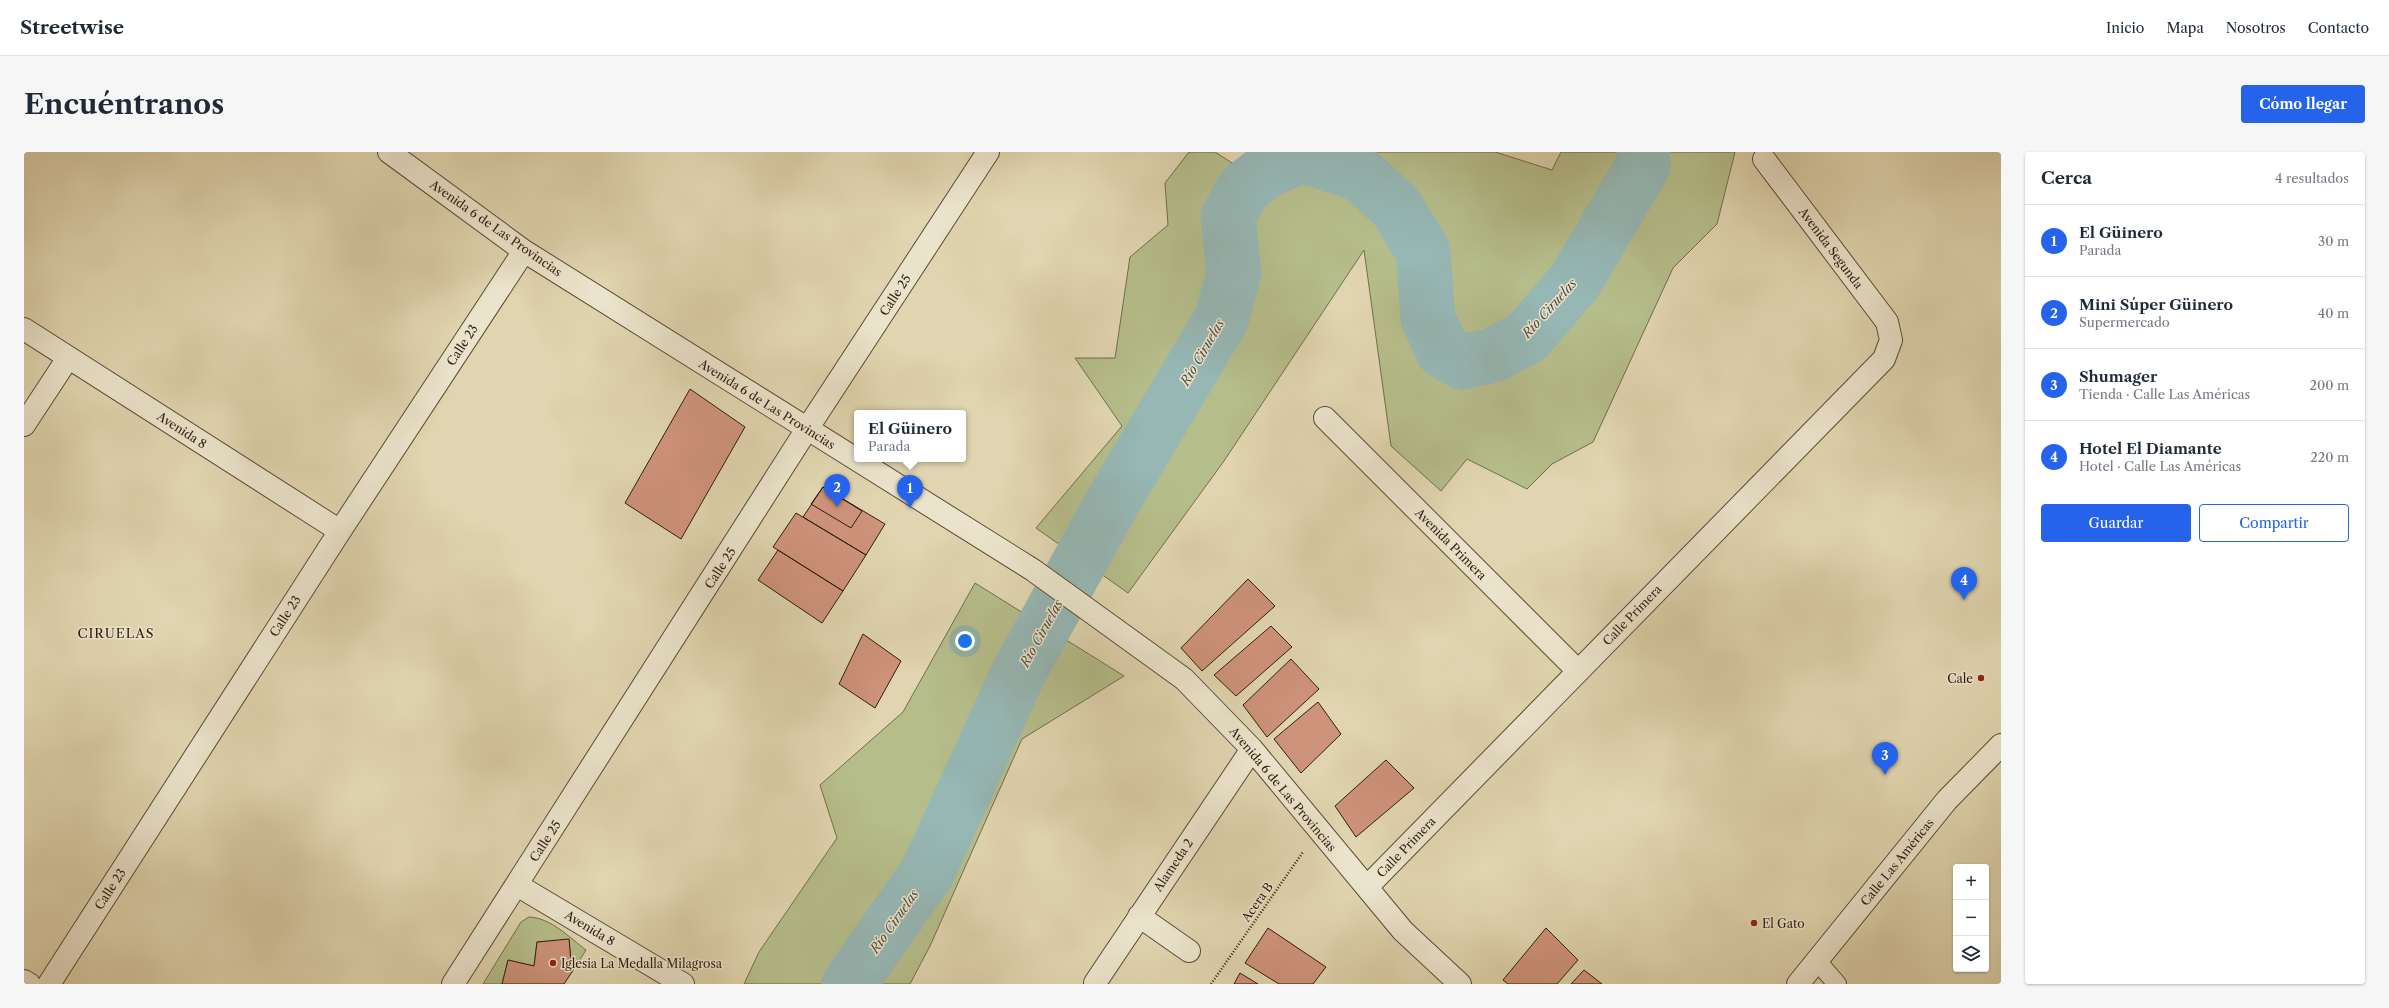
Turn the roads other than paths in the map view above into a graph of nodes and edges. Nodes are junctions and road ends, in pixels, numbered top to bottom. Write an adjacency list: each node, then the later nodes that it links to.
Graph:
1 (389, 152): 4 (street, Avenida 6 de Las Provincias)
2 (988, 152): 10 (street, Calle 25)
3 (1764, 159): 6 (street, Avenida Segunda)
4 (524, 251): 10 (street, Avenida 6 de Las Provincias); 13 (street, Calle 23)
5 (24, 329): 7 (street, Avenida 8)
6 (1891, 340): 14 (street, Calle Primera)
7 (68, 358): 9 (street); 13 (street, Avenida 8)
8 (1325, 418): 14 (street, Avenida Primera)
9 (24, 425)
10 (807, 429): 11 (street, Avenida 6 de Las Provincias); 17 (street, Calle 25)
11 (854, 458)
12 (860, 462): 16 (street, Avenida 6 de Las Provincias)
13 (340, 531): 25 (street, Calle 23)
14 (1578, 671): 18 (street, Calle Primera)
15 (2001, 745): 21 (street, Calle Las Américas)
16 (1252, 749): 18 (street, Avenida 6 de Las Provincias); 19 (street, Alameda 2)
17 (517, 885): 26 (street, Calle 25); 27 (street, Avenida 8)
18 (1367, 887): 28 (street, Avenida 6 de Las Provincias)
19 (1139, 916): 20 (street); 23 (street, Alameda 2)
20 (1189, 951)
21 (1817, 961): 29 (street, Calle Las Américas); 30 (lane)
22 (24, 981): 24 (street)
23 (1095, 983)
24 (29, 984)
25 (49, 984)
26 (453, 984)
27 (683, 984)
28 (1460, 984)
29 (1798, 984)
30 (1837, 984)

